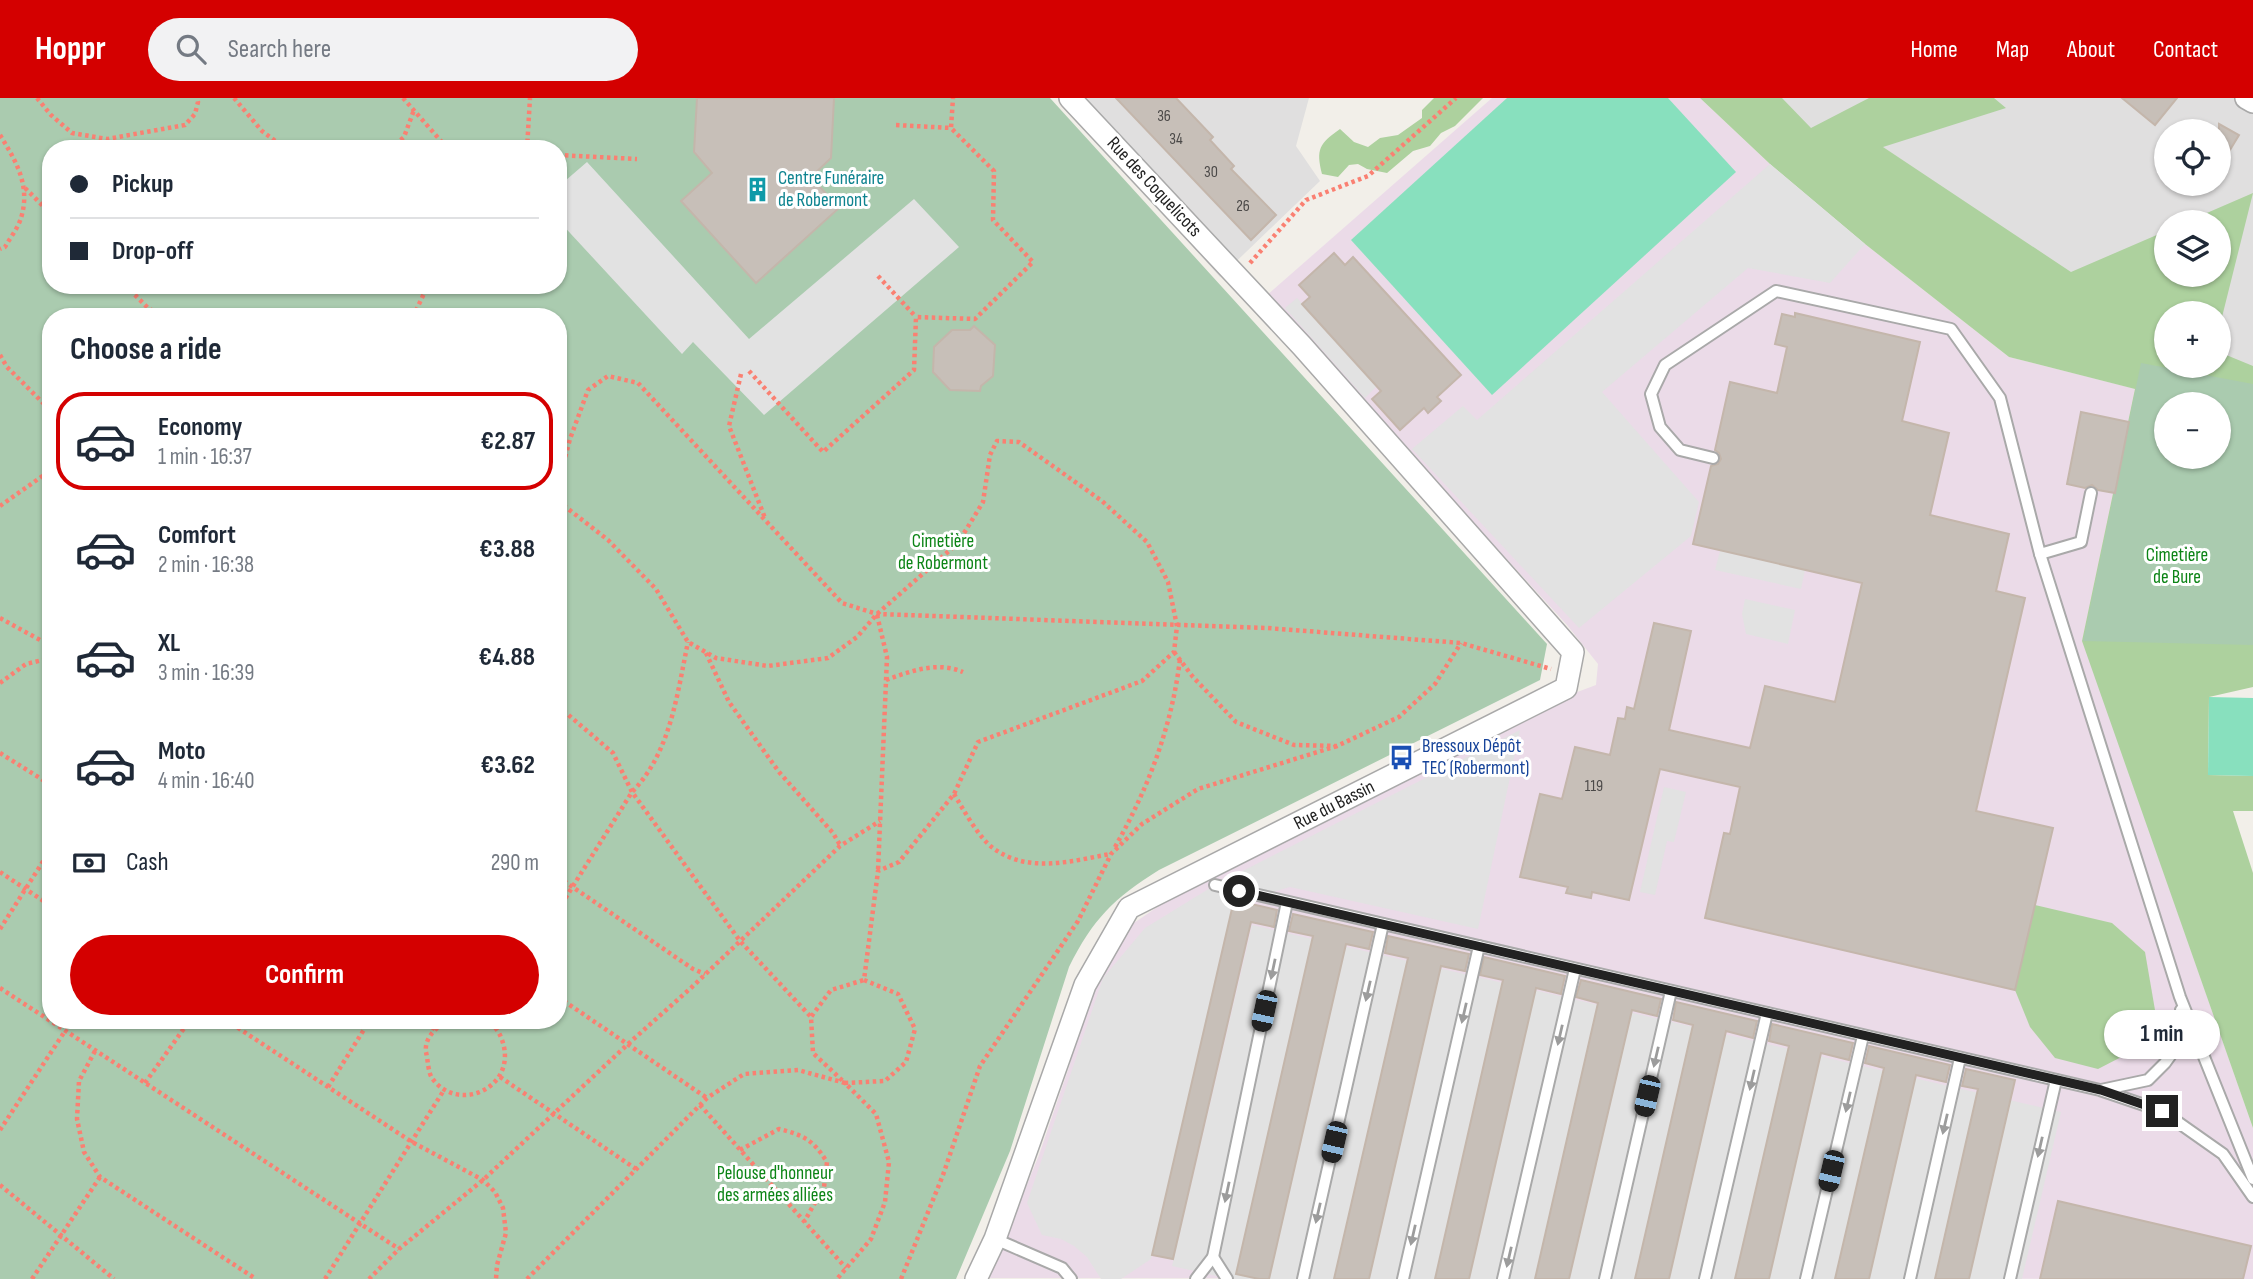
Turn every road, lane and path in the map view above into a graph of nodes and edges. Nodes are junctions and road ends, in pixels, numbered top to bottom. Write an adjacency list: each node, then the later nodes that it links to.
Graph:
1 (37, 98): 2 (path)
2 (197, 98)
3 (234, 98): 15 (path)
4 (403, 98): 11 (path)
5 (530, 98): 18 (path)
6 (953, 98): 13 (path)
7 (1070, 98): 25 (street, Rue des Coquelicots)
8 (1456, 98): 25 (path)
9 (2246, 98): 10 (street)
10 (2253, 102)
11 (414, 110): 16 (path); 17 (path)
12 (896, 125): 13 (path)
13 (951, 128): 28 (path)
14 (0, 135): 21 (path)
15 (274, 140)
16 (400, 140)
17 (440, 140)
18 (528, 140)
19 (567, 155): 20 (path)
20 (638, 159)
21 (25, 187): 22 (path); 23 (path)
22 (42, 205)
23 (0, 249)
24 (878, 276): 28 (path)
25 (1237, 276): 52 (street)
26 (134, 294): 27 (path)
27 (148, 308)
28 (916, 317): 30 (path)
29 (0, 355): 32 (path)
30 (750, 371)
31 (741, 374): 39 (path)
32 (42, 402)
33 (567, 450): 39 (path)
34 (1713, 458): 40 (lane)
35 (42, 476): 37 (path)
36 (2091, 493): 40 (lane)
37 (0, 506)
38 (567, 508): 45 (path)
39 (767, 522): 41 (path)
40 (2040, 554): 81 (lane)
41 (877, 614): 43 (path); 43 (path); 47 (path); 53 (path)
42 (0, 618): 44 (path)
43 (1177, 626): 46 (path); 48 (path)
44 (42, 641)
45 (688, 642): 47 (path); 58 (path)
46 (1461, 643): 49 (path); 52 (path)
47 (705, 652): 61 (path)
48 (1174, 652): 49 (path); 59 (path)
49 (1180, 659): 59 (path)
50 (42, 660): 54 (path)
51 (963, 672): 53 (path)
52 (1569, 674): 119 (street, Rue du Bassin)
53 (886, 680): 60 (path)
54 (0, 683)
55 (567, 714): 58 (path)
56 (0, 753): 57 (path)
57 (42, 779)
58 (632, 792): 67 (path); 74 (path)
59 (954, 794): 63 (path)
60 (880, 821): 61 (path); 63 (path)
61 (840, 846): 74 (path)
62 (42, 863): 68 (path)
63 (878, 871): 78 (path)
64 (0, 872): 68 (path)
65 (567, 883): 67 (path)
66 (1215, 885): 71 (lane)
67 (573, 887): 69 (path); 77 (path)
68 (25, 889): 70 (path); 73 (path)
69 (567, 896)
70 (42, 900)
71 (1287, 902): 72 (lane); 121 (lane, one-way to 121)
72 (1383, 924): 75 (lane); 135 (lane, one-way to 135)
73 (0, 929)
74 (740, 941): 77 (path); 85 (path)
75 (1479, 946): 76 (lane); 136 (lane, one-way to 136)
76 (1575, 969): 80 (lane); 137 (lane, one-way to 137)
77 (705, 974): 94 (path)
78 (864, 980): 85 (path); 100 (path)
79 (0, 988): 84 (path)
80 (1671, 991): 83 (lane); 138 (lane, one-way to 138)
81 (2179, 997): 103 (lane); 112 (lane)
82 (567, 1003): 94 (path)
83 (1767, 1013): 93 (lane); 139 (lane, one-way to 139)
84 (42, 1016)
85 (811, 1017): 100 (path)
86 (62, 1029): 92 (path)
87 (184, 1029): 99 (path)
88 (240, 1029): 101 (path)
89 (364, 1029): 101 (path)
90 (435, 1029): 102 (path)
91 (497, 1029): 97 (path)
92 (65, 1031): 95 (path); 107 (path)
93 (1863, 1036): 96 (lane); 140 (lane, one-way to 140)
94 (628, 1044): 104 (path); 106 (path)
95 (95, 1051): 99 (path); 111 (path)
96 (1960, 1058): 98 (lane); 141 (lane, one-way to 141)
97 (500, 1077): 102 (path); 106 (path)
98 (2056, 1080): 103 (lane); 142 (lane, one-way to 142)
99 (145, 1083): 117 (path)
100 (845, 1083): 104 (path); 122 (path)
101 (328, 1087): 108 (path)
102 (444, 1090): 108 (path)
103 (2101, 1090): 115 (lane)
104 (707, 1098): 105 (path)
105 (700, 1105): 109 (path); 110 (path)
106 (554, 1114): 110 (path); 113 (path)
107 (0, 1130)
108 (412, 1142): 113 (path); 117 (path)
109 (740, 1150): 116 (path); 116 (path)
110 (636, 1170): 129 (path)
111 (100, 1177): 118 (path); 125 (path)
112 (2253, 1179)
113 (483, 1180): 120 (path); 128 (path)
114 (0, 1185): 118 (path)
115 (2253, 1197)
116 (804, 1222): 122 (path)
117 (360, 1225): 120 (path); 126 (path)
118 (62, 1234): 123 (path); 124 (path)
119 (995, 1238): 131 (street, Rue du Bassin); 132 (lane)
120 (399, 1249): 127 (path)
121 (1213, 1256): 133 (lane); 134 (lane)
122 (847, 1269): 130 (path)
123 (32, 1279)
124 (114, 1279)
125 (256, 1279)
126 (325, 1279)
127 (369, 1279)
128 (496, 1279)
129 (527, 1279)
130 (837, 1279)
131 (976, 1279)
132 (1071, 1279)
133 (1196, 1279)
134 (1227, 1279)
135 (1303, 1279)
136 (1403, 1279)
137 (1503, 1279)
138 (1605, 1279)
139 (1704, 1279)
140 (1806, 1279)
141 (1910, 1279)
142 (2010, 1279)

